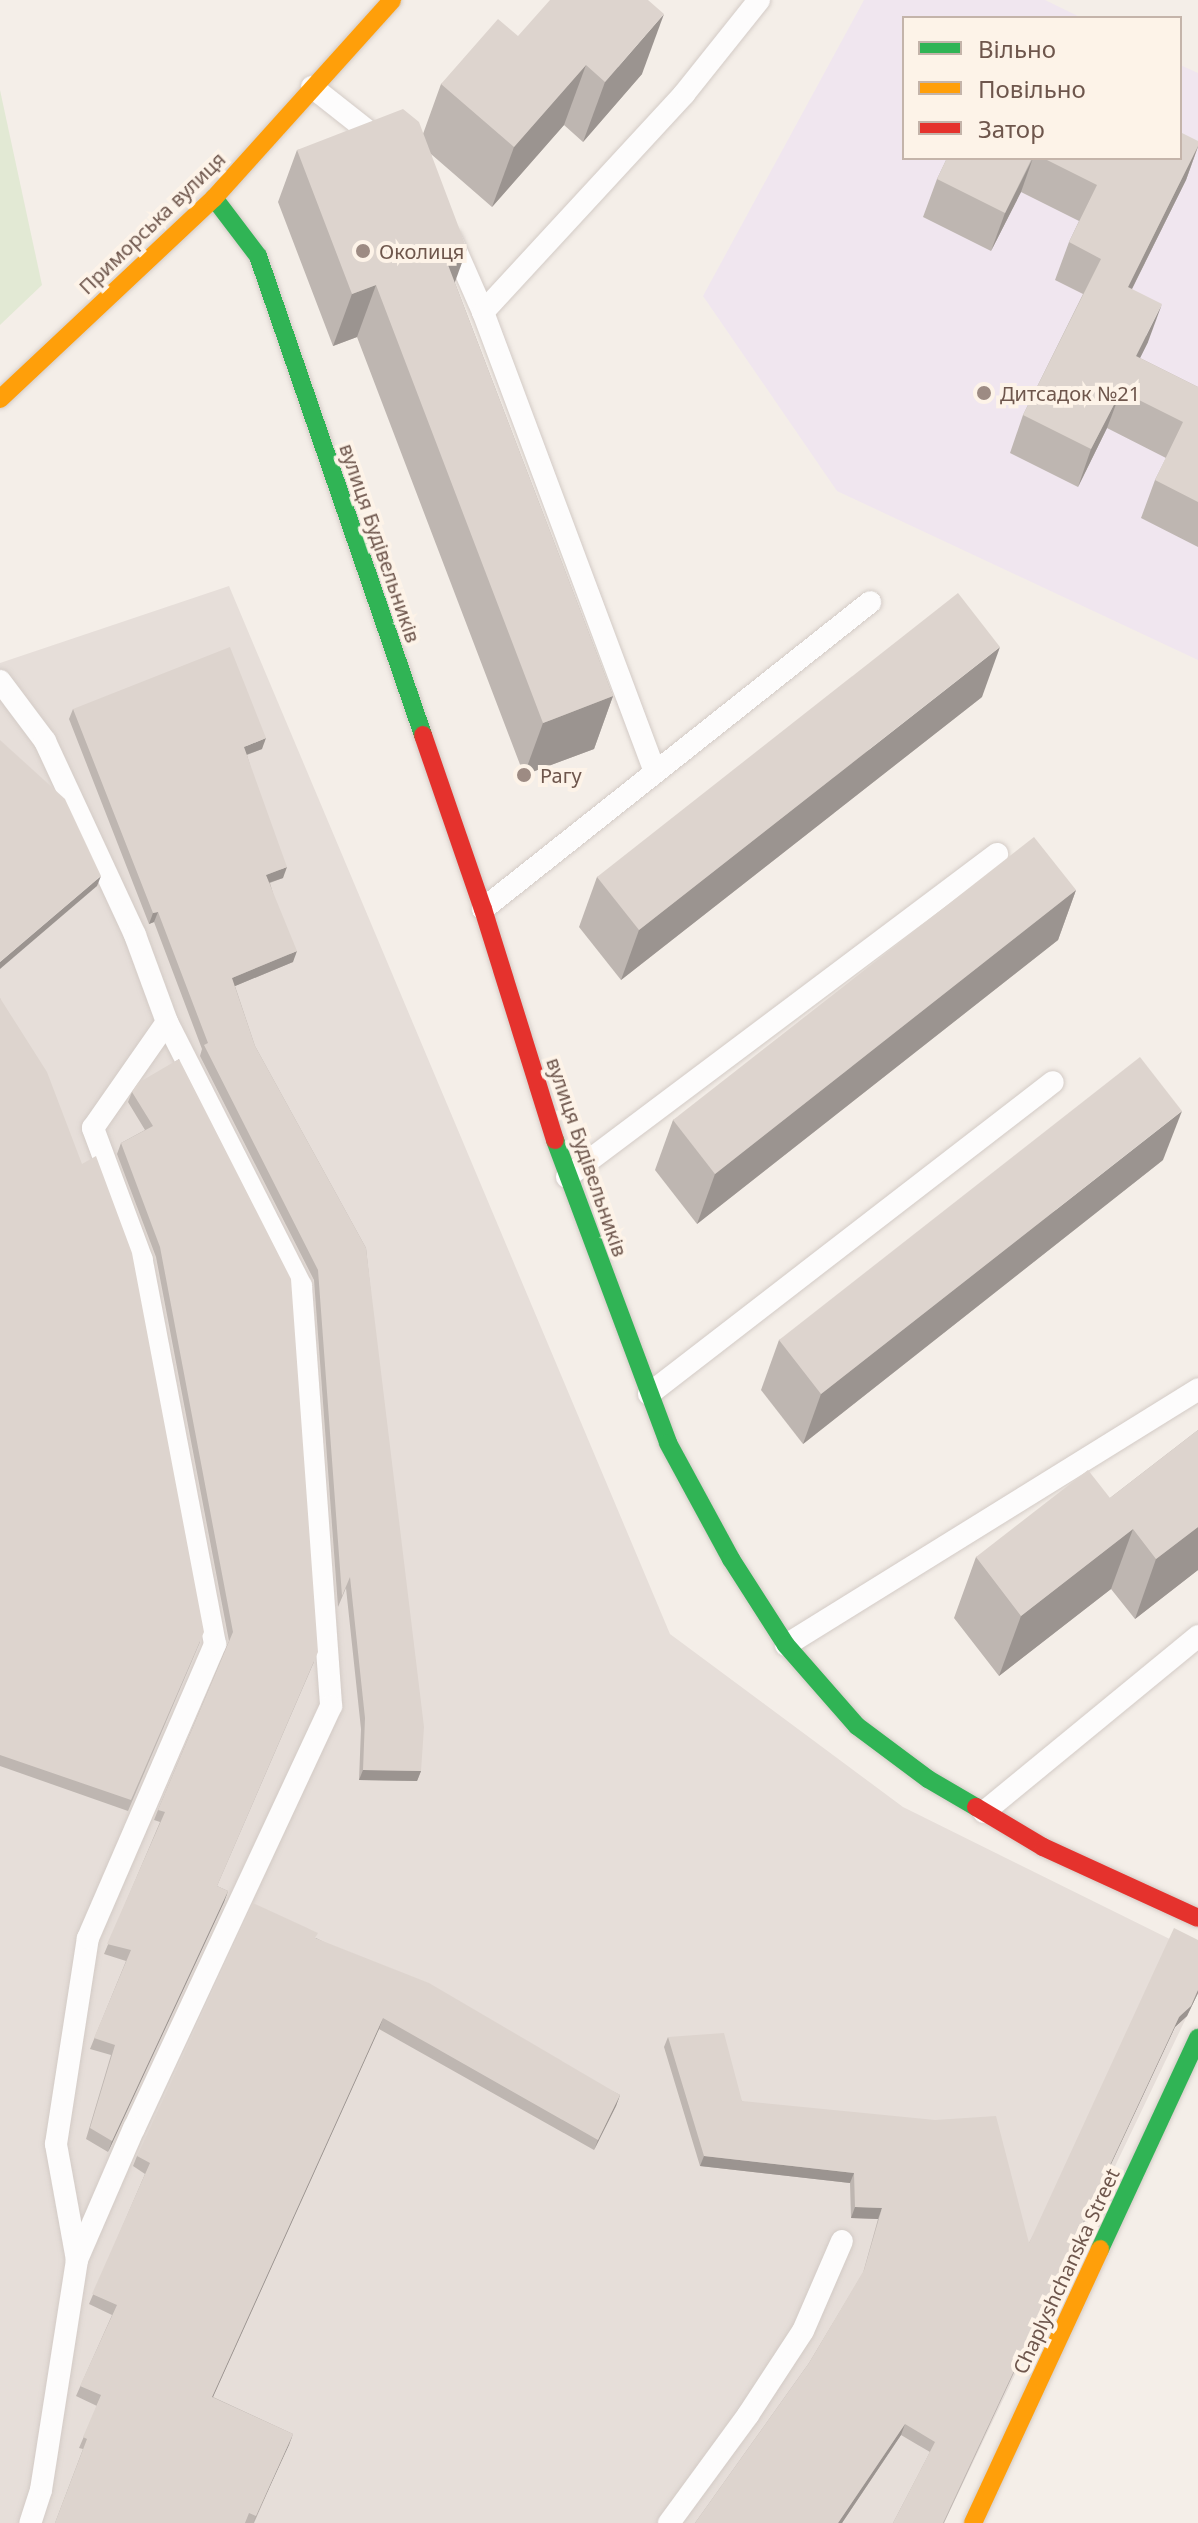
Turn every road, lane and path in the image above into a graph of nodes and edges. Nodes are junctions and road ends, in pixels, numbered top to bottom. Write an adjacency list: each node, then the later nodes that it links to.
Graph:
1 (392, 0): 3 (street, Приморська вулиця)
2 (759, 0): 7 (lane)
3 (312, 87): 4 (lane); 5 (street, Приморська вулиця)
4 (399, 156)
5 (214, 198): 8 (street, Приморська вулиця); 13 (street, вулиця Будівельників)
6 (441, 216): 7 (lane)
7 (483, 312): 11 (lane)
8 (0, 399)
9 (870, 602): 11 (lane)
10 (0, 681): 14 (lane)
11 (655, 772): 13 (lane)
12 (997, 854): 16 (lane)
13 (483, 909): 16 (street, вулиця Будівельників)
14 (167, 1022): 25 (lane); 25 (lane)
15 (1053, 1082): 18 (lane)
16 (567, 1177): 18 (street, вулиця Будівельників)
17 (1198, 1390): 20 (lane)
18 (649, 1394): 20 (street, вулиця Будівельників)
19 (1198, 1636): 21 (lane)
20 (786, 1645): 21 (street, вулиця Будівельників)
21 (984, 1812): 22 (street, вулиця Будівельників)
22 (1198, 1918)
23 (1198, 2038): 28 (street, Chaplyshchanska Street)
24 (842, 2241): 27 (lane)
25 (77, 2260): 26 (lane)
26 (30, 2523)
27 (669, 2523)
28 (973, 2523)

